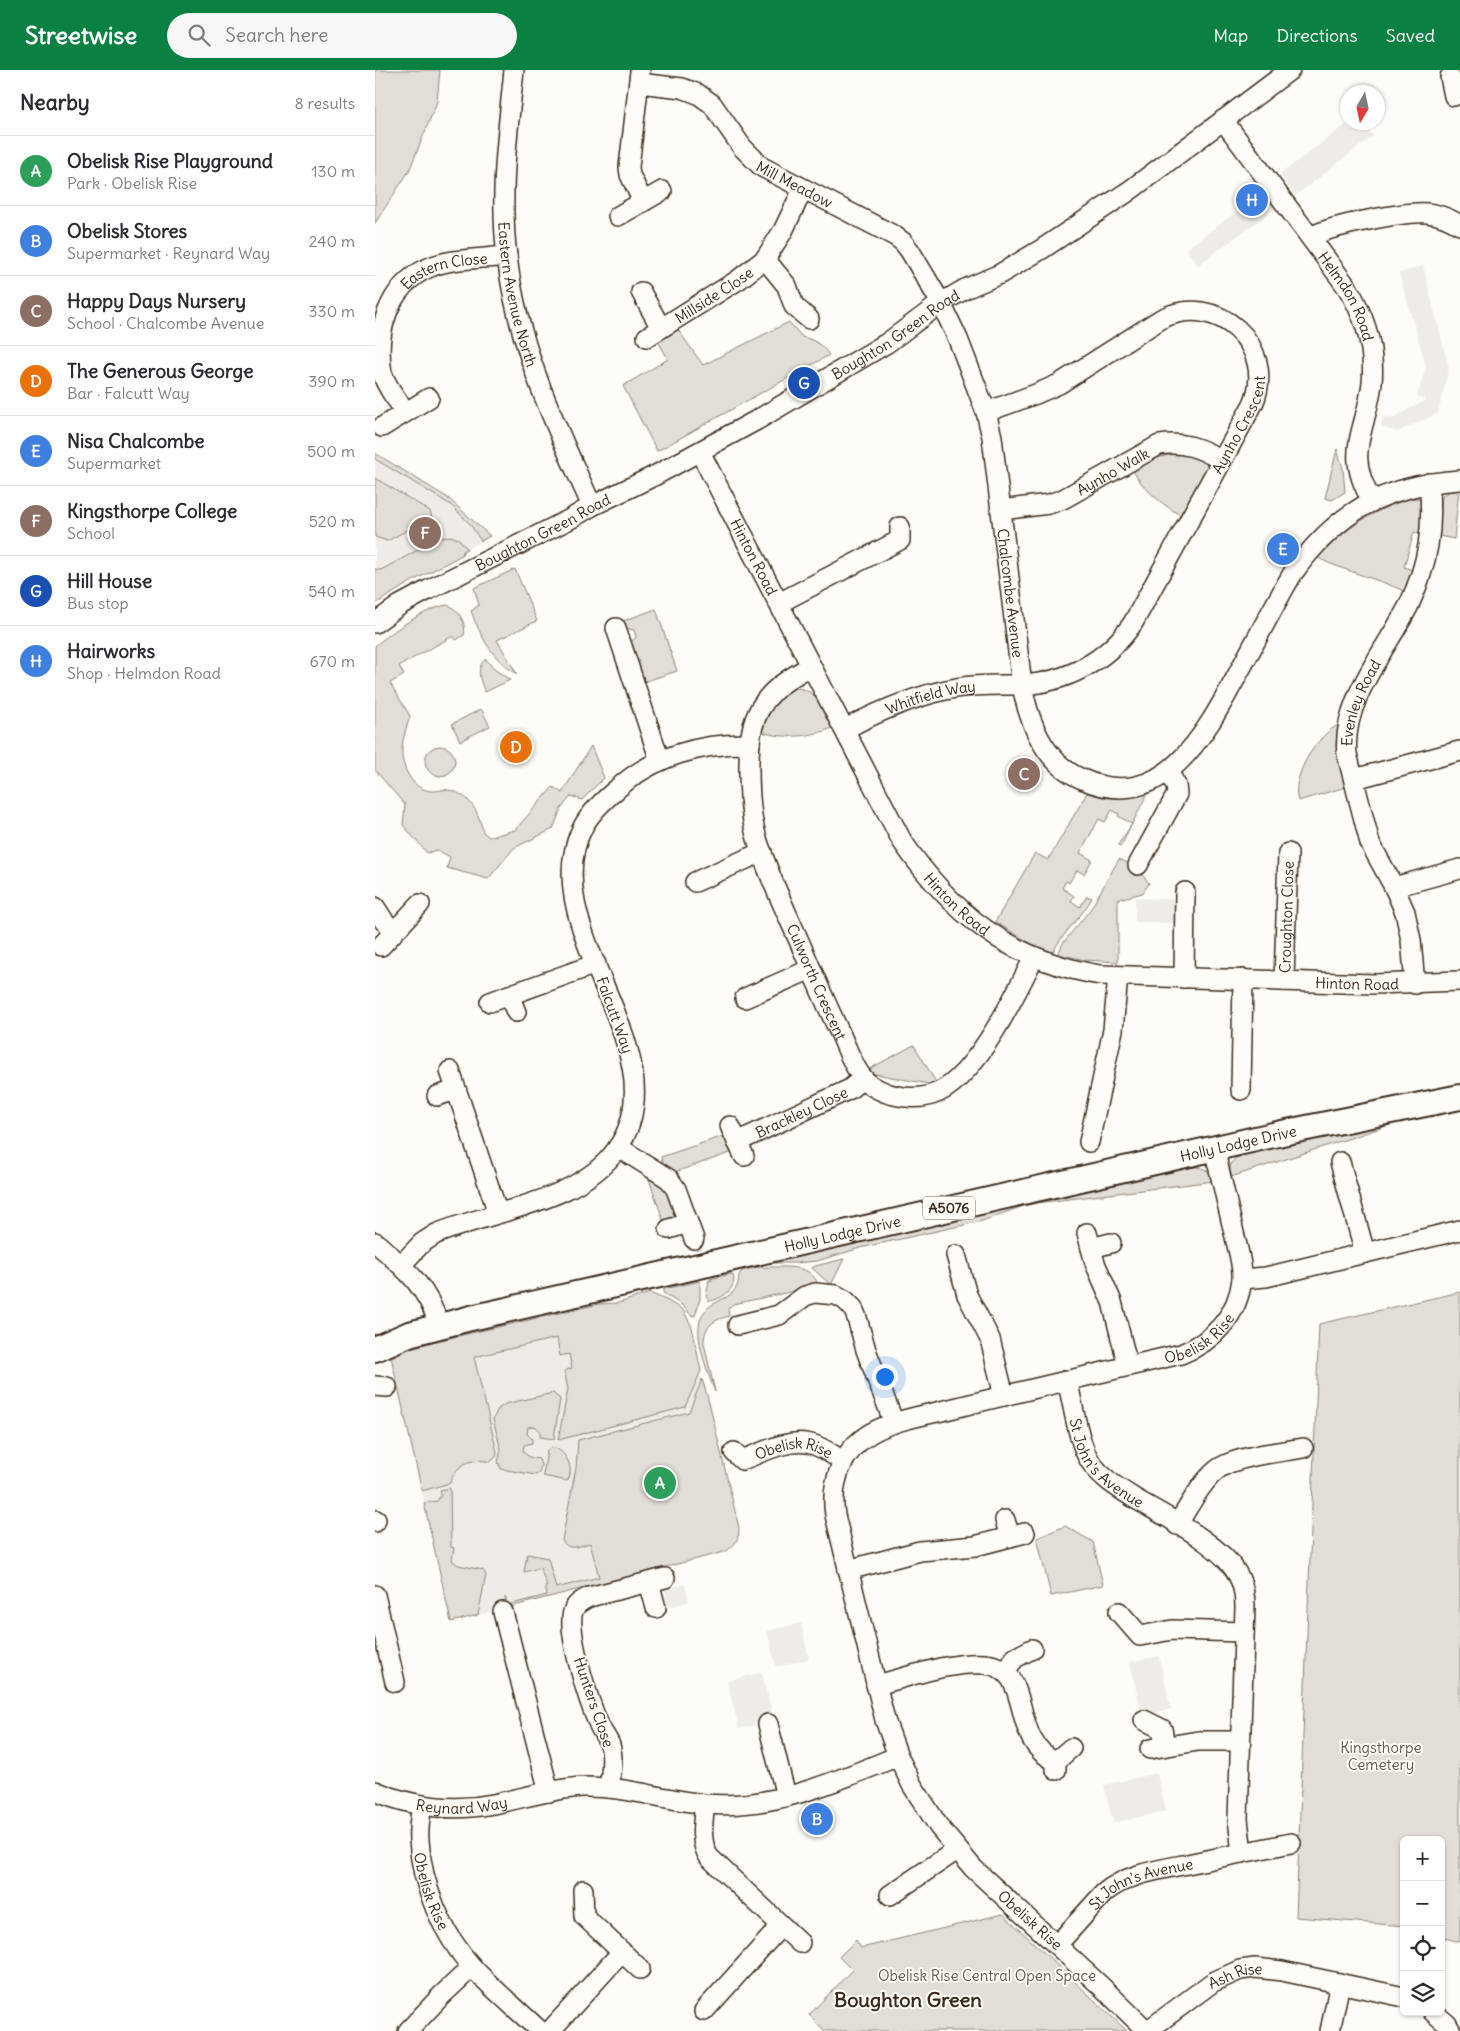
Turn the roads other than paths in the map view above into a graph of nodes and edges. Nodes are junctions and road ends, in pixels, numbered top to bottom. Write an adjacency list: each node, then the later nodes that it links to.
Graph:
1 (513, 70): 13 (street, Eastern Avenue North)
2 (1290, 70): 6 (street, Boughton Green Road)
3 (1453, 74): 5 (street)
4 (640, 76): 7 (street, Mill Meadow); 9 (street, Mill Meadow)
5 (1453, 96)
6 (1223, 120): 12 (street, Helmdon Road); 16 (street, Boughton Green Road)
7 (803, 189): 14 (street, Millside Close); 16 (street, Mill Meadow)
8 (662, 191): 9 (street)
9 (643, 202): 10 (street)
10 (618, 216)
11 (1460, 225): 12 (street)
12 (1311, 237): 26 (street, Helmdon Road)
13 (507, 256): 19 (street, Eastern Close); 27 (street, Eastern Avenue North)
14 (765, 259): 15 (street, Millside Close); 17 (street, Millside Close)
15 (641, 292)
16 (941, 303): 20 (street, Chalcombe Avenue); 22 (street, Boughton Green Road)
17 (809, 319)
18 (429, 398): 19 (street)
19 (406, 412): 21 (street)
20 (986, 412): 23 (street, Aynho Crescent); 28 (street, Chalcombe Avenue)
21 (382, 427)
22 (700, 452): 27 (street, Boughton Green Road); 30 (street, Hinton Road)
23 (1221, 460): 28 (street, Aynho Walk); 34 (street, Aynho Crescent)
24 (1460, 480): 25 (street, Chalcombe Avenue)
25 (1429, 483): 26 (street, Chalcombe Avenue); 40 (street, Evenley Road)
26 (1373, 501): 39 (street, Chalcombe Avenue)
27 (592, 506): 31 (street, Boughton Green Road)
28 (1001, 510): 34 (street, Chalcombe Avenue)
29 (900, 527): 30 (street)
30 (779, 602): 33 (street, Hinton Road)
31 (375, 623)
32 (622, 634): 38 (street)
33 (811, 666): 35 (street, Hinton Road); 36 (street, Culworth Crescent)
34 (1022, 685): 35 (street, Whitfield Way); 39 (street, Chalcombe Avenue)
35 (845, 729): 52 (street, Hinton Road)
36 (750, 744): 38 (street, Falcutt Way); 41 (street, Culworth Crescent)
37 (1460, 751): 40 (street)
38 (660, 761): 53 (street, Falcutt Way)
39 (1168, 772): 43 (street)
40 (1354, 779): 46 (street, Evenley Road)
41 (762, 852): 45 (street); 54 (street, Culworth Crescent)
42 (1289, 853): 58 (street, Croughton Close)
43 (1137, 865)
44 (1460, 869): 46 (street)
45 (695, 882)
46 (1395, 887): 60 (street, Evenley Road)
47 (1190, 900): 56 (street)
48 (420, 904): 50 (street)
49 (375, 907): 50 (street)
50 (395, 931): 51 (street)
51 (381, 946)
52 (1034, 957): 55 (street, Hinton Road); 64 (street, Culworth Crescent)
53 (596, 964): 62 (street); 71 (street, Falcutt Way)
54 (811, 969): 61 (street); 64 (street, Culworth Crescent)
55 (1118, 976): 56 (street, Hinton Road); 70 (street)
56 (1184, 978): 57 (street, Hinton Road)
57 (1243, 979): 58 (street, Hinton Road); 66 (street)
58 (1284, 980): 60 (street, Hinton Road)
59 (1460, 981): 60 (street, Hinton Road)
60 (1415, 984)
61 (745, 998)
62 (490, 1002)
63 (450, 1071): 65 (street)
64 (863, 1078): 69 (street, Brackley Close)
65 (456, 1090): 67 (street); 74 (street)
66 (1241, 1090)
67 (437, 1096)
68 (1460, 1097): 72 (main road, Holly Lodge Drive / A5076)
69 (737, 1142)
70 (1089, 1142)
71 (618, 1147): 74 (street, Falcutt Way); 75 (street)
72 (1214, 1148): 82 (street, Obelisk Rise); 84 (main road, Holly Lodge Drive / A5076)
73 (1348, 1172): 79 (street)
74 (498, 1213): 81 (street, Falcutt Way)
75 (669, 1229)
76 (1460, 1230): 79 (street)
77 (375, 1242): 81 (street)
78 (1111, 1243): 86 (street)
79 (1365, 1253): 82 (street)
80 (962, 1260): 88 (street)
81 (401, 1265): 84 (street)
82 (1242, 1279): 86 (street, Obelisk Rise)
83 (746, 1318): 89 (street)
84 (439, 1325): 85 (main road, Holly Lodge Drive / A5076)
85 (375, 1350)
86 (1128, 1366): 87 (street, Obelisk Rise)
87 (1067, 1380): 88 (street, Obelisk Rise); 93 (street, St John's Avenue)
88 (1004, 1396): 89 (street, Obelisk Rise)
89 (894, 1424): 92 (street, Obelisk Rise)
90 (1296, 1455): 93 (street)
91 (739, 1460): 92 (street, Obelisk Rise)
92 (843, 1461): 95 (street, Obelisk Rise)
93 (1177, 1525): 100 (street, St John's Avenue)
94 (1013, 1530): 95 (street)
95 (848, 1570): 105 (street, Obelisk Rise)
96 (375, 1595): 102 (street)
97 (656, 1608): 111 (street, Hunters Close)
98 (503, 1612): 113 (street)
99 (1119, 1612): 100 (street)
100 (1245, 1632): 108 (street, St John's Avenue)
101 (1032, 1648): 103 (street)
102 (382, 1654): 104 (street)
103 (1005, 1671): 105 (street); 109 (street)
104 (395, 1682)
105 (877, 1685): 110 (street, Obelisk Rise)
106 (1144, 1720): 108 (street)
107 (768, 1724): 114 (street)
108 (1240, 1741): 119 (street, St John's Avenue)
109 (1071, 1748)
110 (898, 1756): 114 (street, Reynard Way); 118 (street, Obelisk Rise)
111 (609, 1788): 113 (street, Reynard Way); 115 (street, Reynard Way)
112 (375, 1791): 116 (street, Reynard Way)
113 (549, 1792): 116 (street, Reynard Way)
114 (786, 1796): 115 (street, Reynard Way)
115 (705, 1804): 122 (street)
116 (422, 1805): 126 (street, Obelisk Rise)
117 (1291, 1843): 119 (street, St John's Avenue)
118 (957, 1850): 121 (street); 124 (street, Obelisk Rise)
119 (1242, 1853): 124 (street, St John's Avenue)
120 (583, 1890): 125 (street)
121 (890, 1895)
122 (781, 1926): 123 (street); 130 (street)
123 (800, 1944)
124 (1057, 1945): 135 (street, Obelisk Rise)
125 (622, 1952): 127 (street); 134 (street)
126 (472, 1967): 132 (street); 133 (street, Obelisk Rise)
127 (640, 1969)
128 (1340, 1983): 129 (street, Ash Rise); 135 (street, Ash Rise); 136 (street)
129 (1400, 1996)
130 (716, 2006)
131 (1438, 2016): 137 (street)
132 (408, 2031)
133 (541, 2031)
134 (550, 2031)
135 (1147, 2031)
136 (1330, 2031)
137 (1451, 2031)

